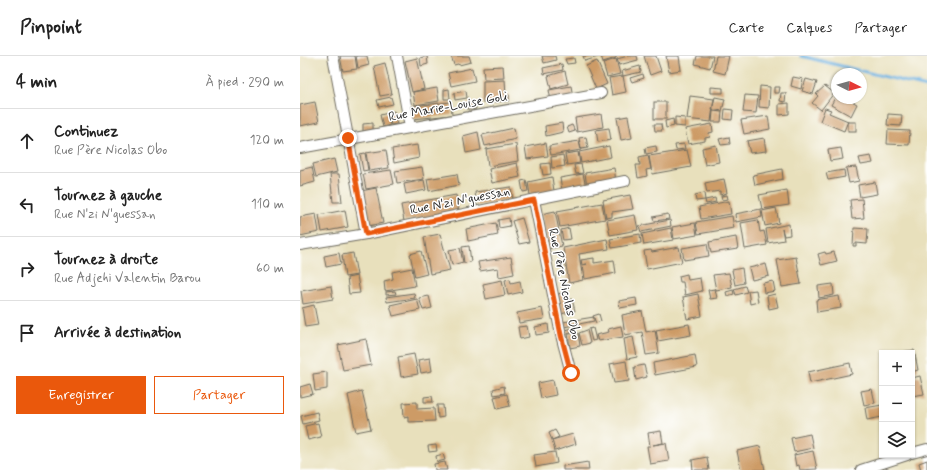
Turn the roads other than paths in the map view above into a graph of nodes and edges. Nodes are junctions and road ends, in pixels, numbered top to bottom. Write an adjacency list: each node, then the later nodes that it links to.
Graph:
1 (333, 56): 5 (street)
2 (397, 56): 4 (street)
3 (601, 93): 4 (street, Rue Marie-Louise Goli)
4 (410, 127): 5 (street, Rue Marie-Louise Goli)
5 (348, 138): 6 (street, Rue Marie-Louise Goli); 9 (street)
6 (300, 148)
7 (625, 181): 8 (street, Rue N'zi N'guessan)
8 (534, 200): 9 (street, Rue N'zi N'guessan); 11 (street, Rue Père Nicolas Obo)
9 (366, 234): 10 (street, Rue N'zi N'guessan)
10 (300, 245)
11 (571, 373)
12 (927, 449): 13 (street)
13 (915, 452)
14 (898, 458): 15 (street)
15 (861, 470)

